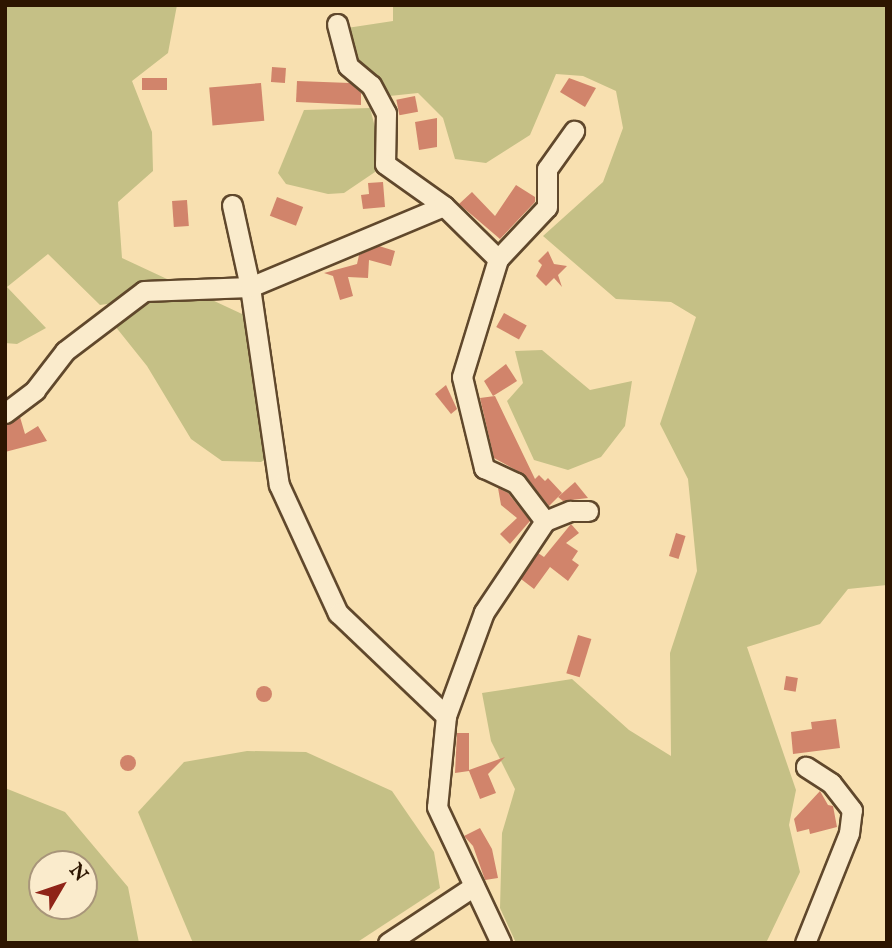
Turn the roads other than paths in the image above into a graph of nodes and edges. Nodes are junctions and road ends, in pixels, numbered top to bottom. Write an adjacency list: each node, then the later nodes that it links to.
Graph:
1 (337, 24): 4 (street)
2 (574, 131): 5 (street)
3 (232, 205): 6 (street)
4 (444, 206): 5 (street); 6 (street)
5 (498, 259): 9 (street)
6 (250, 287): 7 (street); 10 (street)
7 (10, 411)
8 (587, 511): 9 (street)
9 (545, 521): 10 (street)
10 (446, 716): 12 (street)
11 (806, 767): 15 (street)
12 (474, 886): 13 (street); 14 (street)
13 (388, 943)
14 (501, 943)
15 (805, 943)

